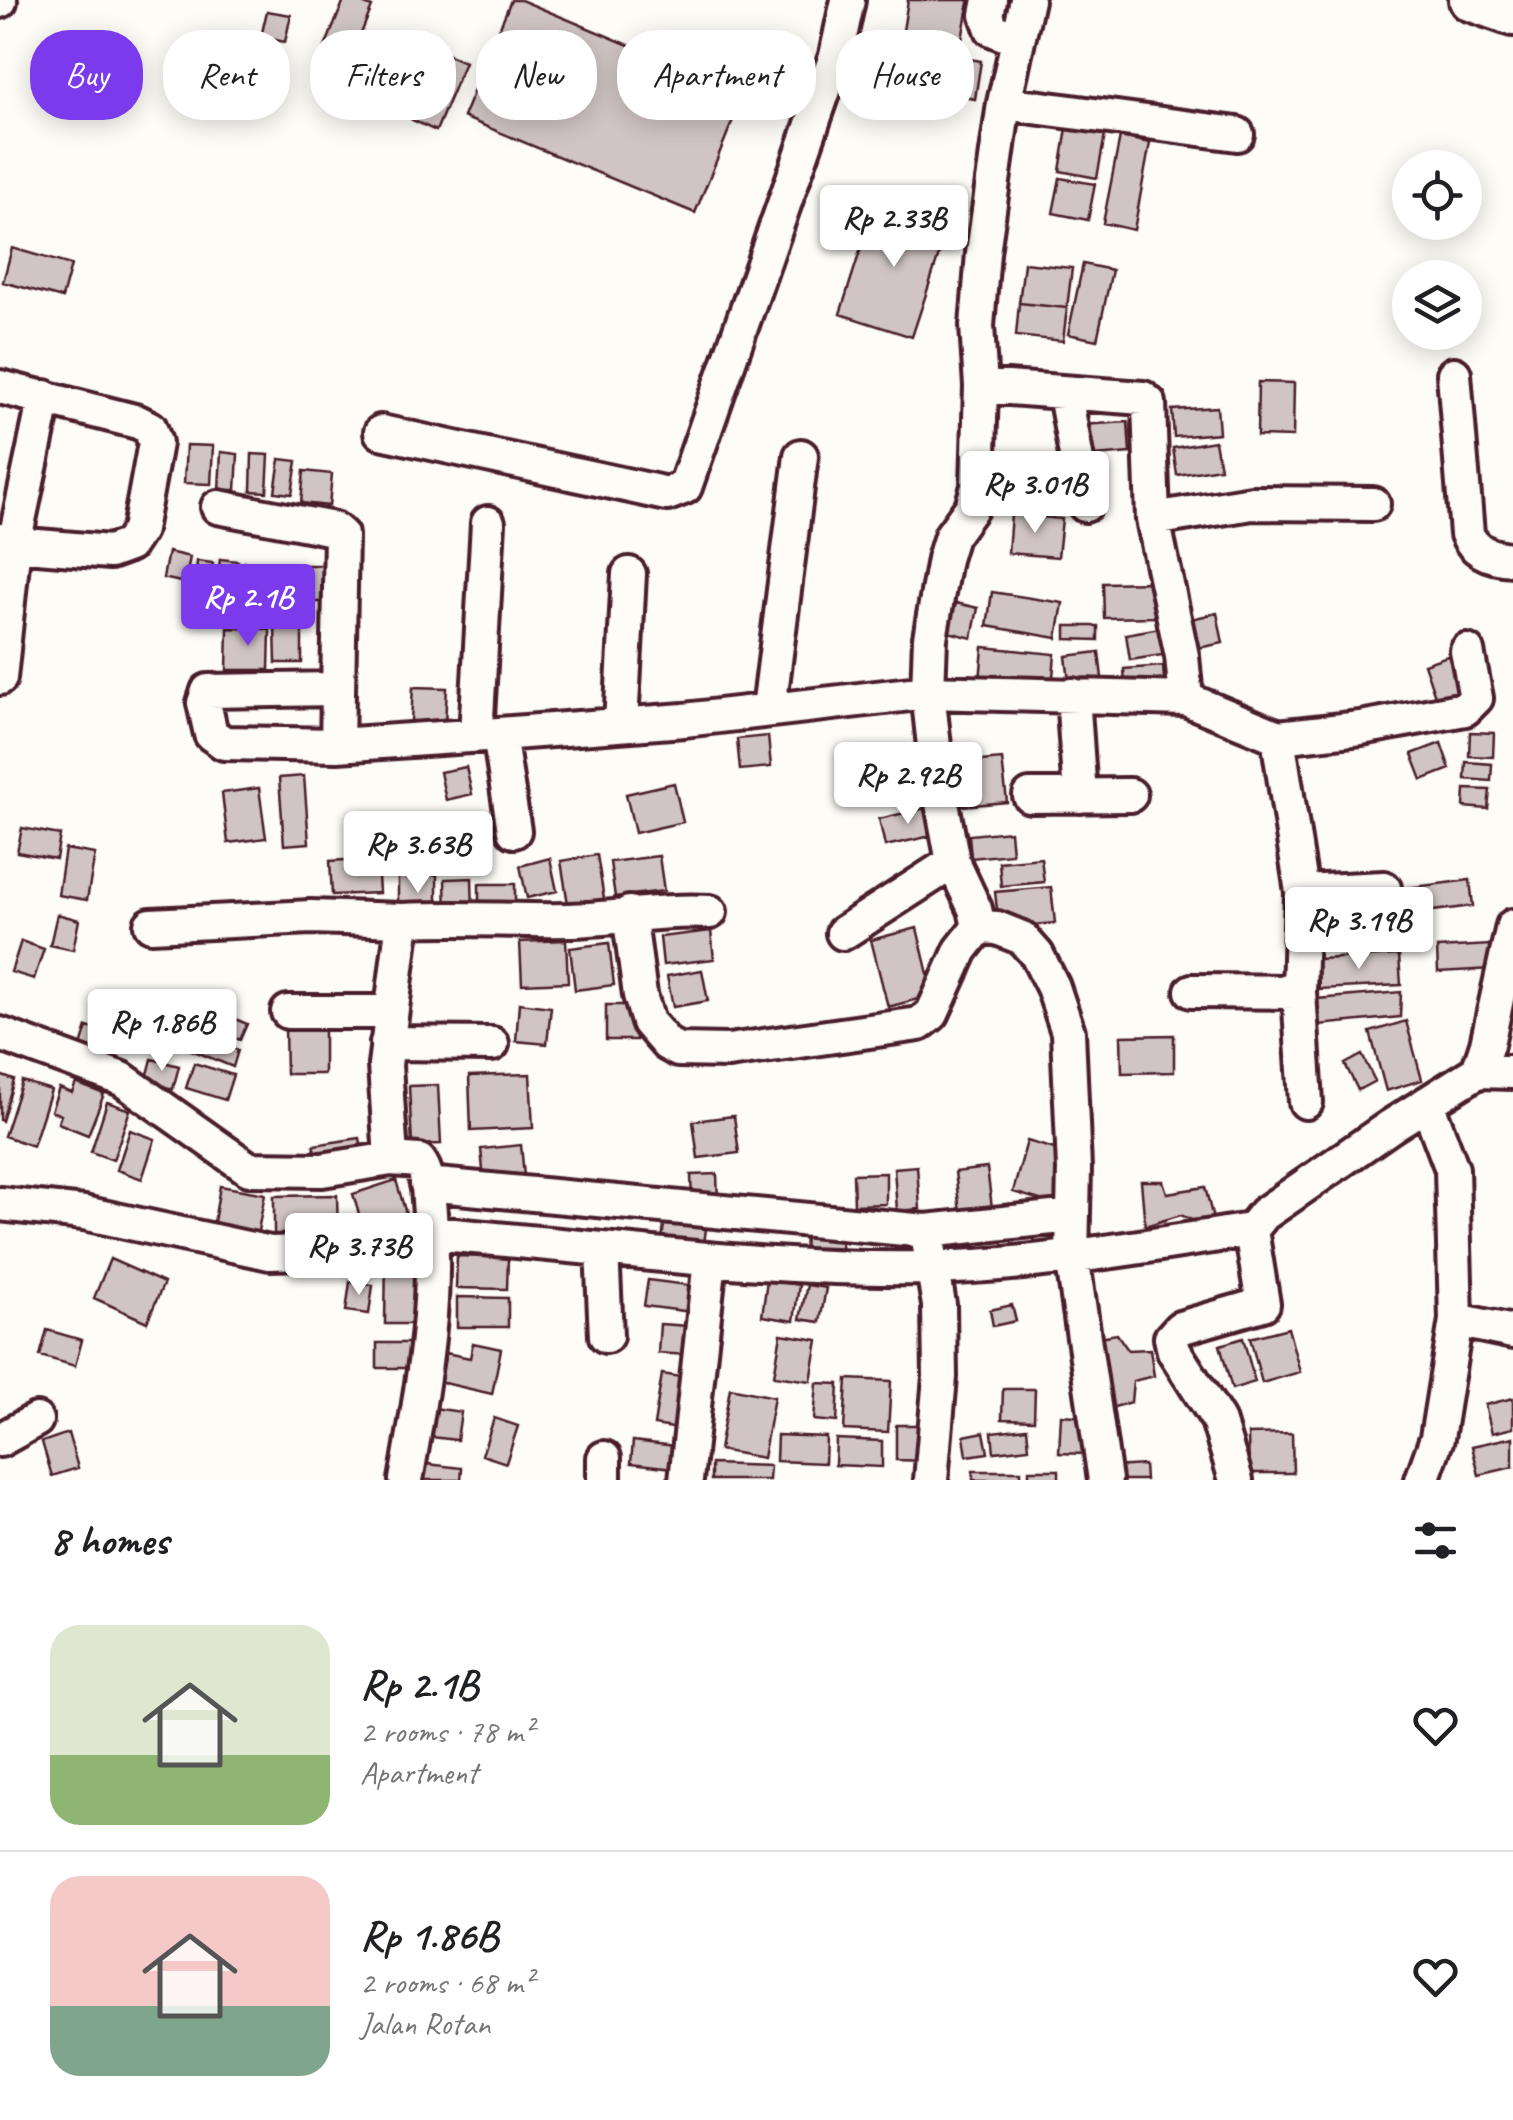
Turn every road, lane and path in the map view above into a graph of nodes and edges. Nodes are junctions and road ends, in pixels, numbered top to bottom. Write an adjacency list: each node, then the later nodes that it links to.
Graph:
1 (848, 0): 14 (street)
2 (990, 0): 6 (street)
3 (1026, 0): 6 (street)
4 (1470, 0): 5 (main road)
5 (1513, 15)
6 (1018, 40): 7 (street)
7 (1004, 102): 8 (street); 10 (street)
8 (1236, 134)
9 (1454, 374): 22 (street)
10 (981, 386): 12 (street); 27 (street)
11 (0, 387): 13 (street)
12 (1065, 394): 17 (street); 19 (street)
13 (46, 397): 21 (street); 21 (street)
14 (382, 432)
15 (801, 456): 30 (street)
16 (1373, 504): 19 (street)
17 (1085, 505)
18 (218, 507): 26 (street)
19 (1153, 519): 29 (street)
20 (488, 524): 32 (street)
21 (7, 542): 25 (street)
22 (1513, 559)
23 (629, 574): 31 (street)
24 (1466, 650): 33 (street)
25 (0, 678)
26 (336, 689): 34 (street); 34 (street)
27 (928, 692): 28 (street); 30 (street); 39 (street)
28 (1073, 695): 29 (street); 37 (street)
29 (1186, 699): 33 (street)
30 (769, 709): 31 (street)
31 (620, 724): 32 (street)
32 (488, 735): 34 (street); 38 (street)
33 (1278, 737): 41 (street)
34 (337, 745)
35 (1130, 795): 37 (street)
36 (1030, 796): 37 (street)
37 (1080, 796)
38 (514, 830)
39 (953, 862): 47 (street); 48 (street)
40 (1384, 888): 41 (street)
41 (1302, 892): 50 (street)
42 (710, 912): 43 (street)
43 (629, 913): 44 (street); 47 (street)
44 (404, 920): 45 (street); 52 (street)
45 (151, 925)
46 (1513, 926): 55 (street)
47 (980, 927): 62 (street)
48 (842, 933)
49 (1192, 991): 50 (street)
50 (1299, 992): 57 (street)
51 (288, 1012): 52 (street)
52 (389, 1028): 54 (street); 59 (street)
53 (0, 1034): 59 (street)
54 (492, 1044)
55 (1478, 1071): 56 (street); 58 (street)
56 (1513, 1072)
57 (1306, 1102)
58 (1427, 1103): 63 (street); 70 (street)
59 (391, 1159): 60 (street)
60 (427, 1184): 64 (street); 65 (street)
61 (0, 1204): 65 (street)
62 (1072, 1216): 64 (street); 67 (street)
63 (1252, 1230): 67 (street); 79 (street)
64 (926, 1231): 69 (street)
65 (432, 1233): 66 (street); 75 (street)
66 (602, 1249): 68 (street); 72 (street)
67 (1072, 1256): 69 (street); 78 (street)
68 (710, 1260): 69 (street); 76 (street)
69 (932, 1268): 77 (street)
70 (1456, 1320): 71 (street); 80 (street)
71 (1513, 1332)
72 (606, 1336)
73 (36, 1420): 74 (street)
74 (0, 1440)
75 (406, 1480)
76 (686, 1480)
77 (931, 1480)
78 (1105, 1480)
79 (1236, 1480)
80 (1422, 1480)

